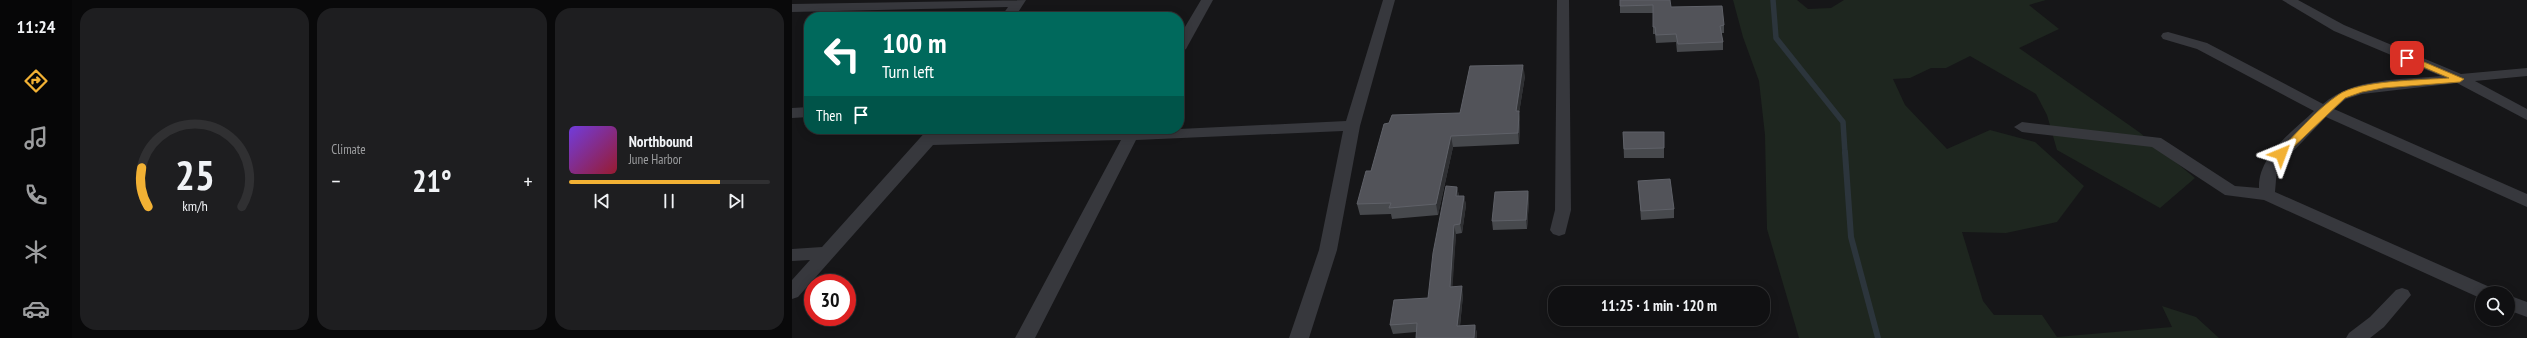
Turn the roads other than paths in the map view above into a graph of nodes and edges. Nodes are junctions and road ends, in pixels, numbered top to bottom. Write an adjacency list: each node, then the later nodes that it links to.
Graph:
1 (1206, 0): 9 (street)
2 (1389, 0): 16 (street)
3 (1564, 0): 23 (street)
4 (2288, 0): 11 (street)
5 (1019, 1): 6 (street); 7 (street)
6 (792, 8)
7 (1011, 12)
8 (2168, 36): 12 (street)
9 (1184, 40)
10 (2527, 72): 11 (street)
11 (2460, 79): 12 (street); 15 (street)
12 (2325, 111): 21 (street); 22 (street)
13 (804, 112): 14 (street)
14 (792, 113)
15 (2527, 115)
16 (1352, 126): 18 (street); 32 (street)
17 (2022, 127): 21 (street)
18 (1184, 131)
19 (932, 134): 24 (street)
20 (1132, 134): 31 (street)
21 (2267, 195): 26 (street)
22 (2527, 201)
23 (1559, 230)
24 (826, 253): 25 (street); 27 (street)
25 (792, 254)
26 (2475, 288)
27 (792, 292)
28 (2402, 295): 33 (street)
29 (2515, 305): 30 (street)
30 (2527, 310)
31 (1025, 338)
32 (1299, 338)
33 (2356, 338)

